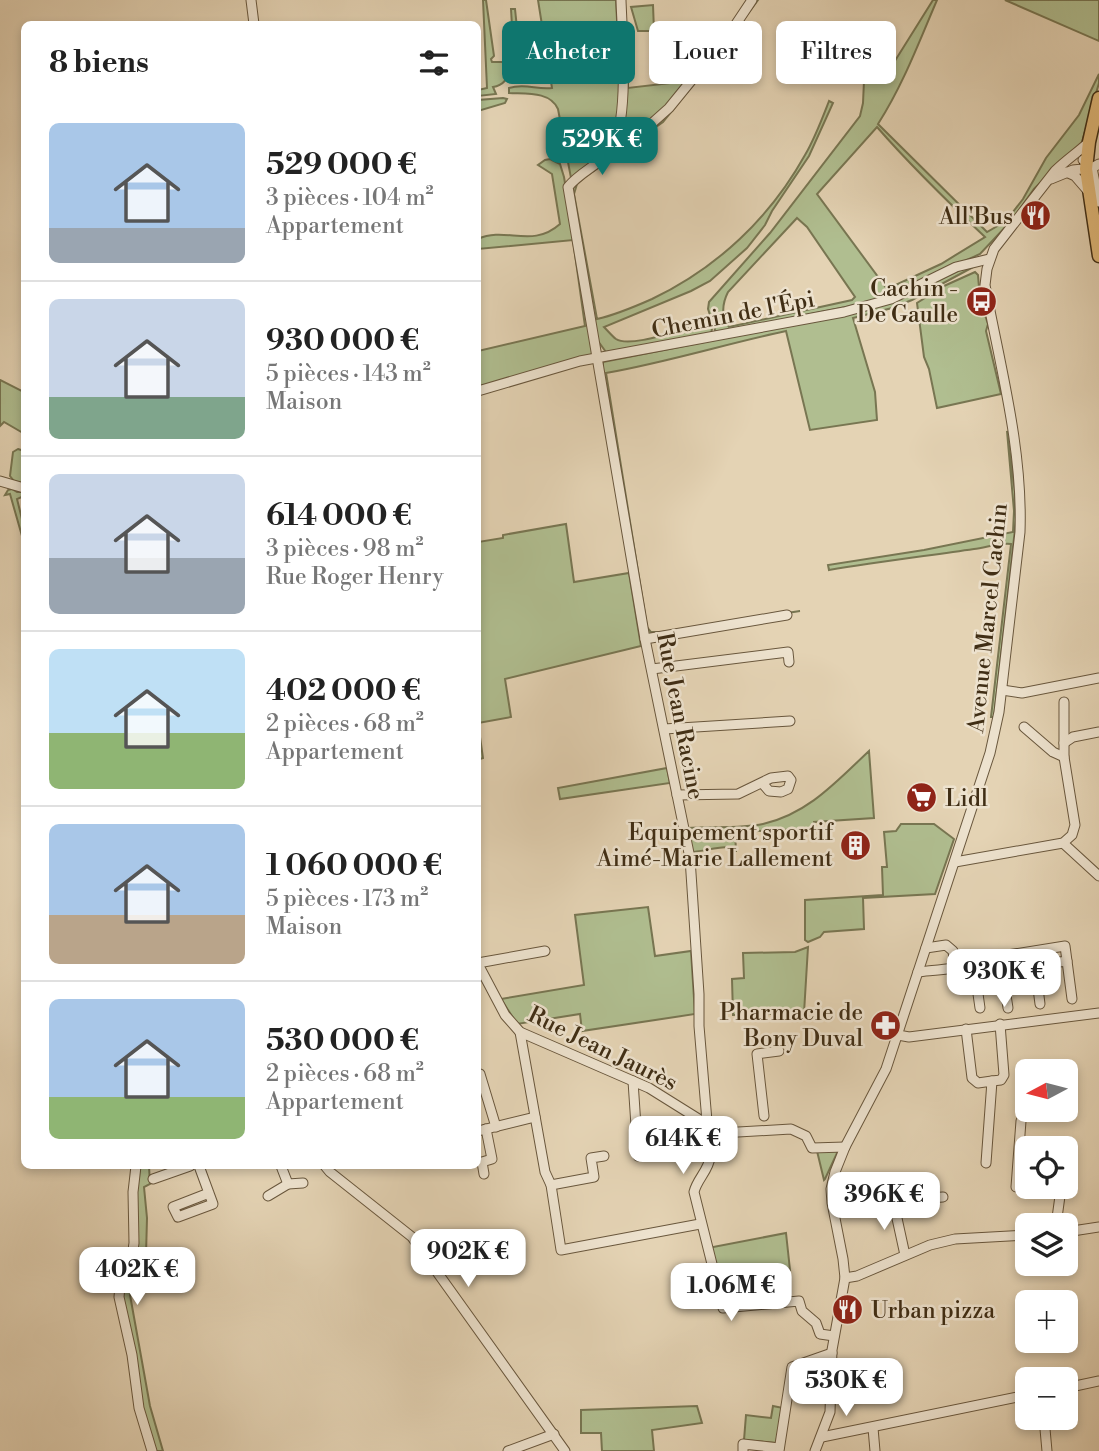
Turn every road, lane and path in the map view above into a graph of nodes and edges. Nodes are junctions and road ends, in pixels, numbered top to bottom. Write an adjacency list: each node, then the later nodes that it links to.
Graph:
1 (251, 0): 4 (street)
2 (621, 0): 6 (street)
3 (752, 0): 6 (street)
4 (254, 21)
5 (1099, 98): 7 (main road)
6 (611, 150): 14 (street, Rue Jean Racine)
7 (1087, 164): 8 (street, Avenue Marcel Cachin); 9 (street, Avenue Marcel Cachin); 10 (main road); 11 (street)
8 (1066, 172): 9 (street, Avenue Marcel Cachin); 10 (street)
9 (1049, 180): 13 (street, Avenue Marcel Cachin)
10 (1088, 191): 12 (main road)
11 (1099, 202)
12 (1099, 256)
13 (989, 259): 14 (street, Chemin de l'Épi); 23 (street, Avenue Marcel Cachin)
14 (599, 357): 15 (street, Chemin de l'Épi); 19 (street, Rue Jean Racine)
15 (481, 390)
16 (0, 481): 17 (street)
17 (21, 487)
18 (787, 615): 19 (street)
19 (645, 639): 21 (street, Rue Jean Racine)
20 (789, 662): 21 (street)
21 (652, 669): 27 (street, Rue Jean Racine)
22 (1099, 678): 23 (street)
23 (1002, 690): 34 (street, Avenue Marcel Cachin)
24 (1064, 702): 29 (street)
25 (790, 722): 27 (street)
26 (1024, 727): 30 (street)
27 (664, 729): 32 (street, Rue Jean Racine)
28 (1099, 732): 29 (street)
29 (1064, 743): 30 (street)
30 (1064, 757): 33 (street)
31 (763, 784): 32 (street)
32 (677, 795): 62 (street, Rue Jean Racine)
33 (1063, 843): 34 (street); 35 (street)
34 (955, 862): 36 (street, Avenue Marcel Cachin)
35 (1099, 876)
36 (926, 948): 41 (street); 45 (street, Avenue Marcel Cachin)
37 (545, 951): 39 (street)
38 (1067, 961): 40 (street); 42 (street); 46 (street)
39 (481, 963)
40 (1035, 965): 44 (street); 47 (street)
41 (955, 966): 42 (street); 45 (street)
42 (974, 968): 44 (street); 48 (street)
43 (481, 970): 53 (street, Rue Jean Jaurès)
44 (1002, 970): 49 (street)
45 (918, 972): 54 (street, Avenue Marcel Cachin)
46 (1072, 999)
47 (1041, 1004)
48 (980, 1007)
49 (1008, 1008)
50 (1099, 1013): 51 (street)
51 (1000, 1024): 52 (street); 57 (street)
52 (966, 1029): 54 (street); 57 (street)
53 (520, 1032): 56 (street, Rue Jean Jaurès); 59 (street)
54 (898, 1035): 64 (street, Avenue Marcel Cachin)
55 (779, 1051): 61 (street)
56 (633, 1081): 62 (street, Rue Jean Jaurès); 66 (street)
57 (992, 1081): 67 (street)
58 (481, 1082): 63 (street)
59 (535, 1117): 63 (street); 77 (street)
60 (1021, 1122): 83 (street)
61 (765, 1123): 62 (street, Rue Jean Jaurès); 64 (street, Rue Jean Jaurès)
62 (708, 1126): 84 (street, Rue Jean Racine)
63 (487, 1129): 73 (street)
64 (845, 1147): 89 (street, Avenue Marcel Cachin)
65 (604, 1156): 77 (street)
66 (638, 1156)
67 (985, 1163)
68 (136, 1169): 101 (street)
69 (181, 1169): 74 (street)
70 (200, 1169): 78 (street)
71 (282, 1169): 76 (street)
72 (328, 1169): 97 (street)
73 (484, 1174)
74 (153, 1179)
75 (303, 1183): 76 (street)
76 (288, 1184): 79 (street)
77 (551, 1185): 84 (street)
78 (209, 1193)
79 (268, 1196)
80 (943, 1197): 82 (street)
81 (838, 1200): 82 (street)
82 (893, 1200): 88 (street)
83 (1058, 1213)
84 (700, 1224): 90 (street, Rue Jean Racine)
85 (1099, 1227): 86 (street)
86 (1078, 1230)
87 (1015, 1236): 88 (street)
88 (905, 1255): 89 (street)
89 (845, 1278): 90 (street, Avenue Marcel Cachin)
90 (834, 1336): 91 (street, Avenue Marcel Cachin)
91 (832, 1353): 98 (street, Avenue Marcel Cachin); 100 (street)
92 (1099, 1381): 93 (street)
93 (1078, 1385)
94 (1015, 1398): 95 (street)
95 (873, 1428): 98 (street); 105 (street)
96 (1045, 1430): 106 (street)
97 (554, 1434): 102 (street); 103 (street)
98 (822, 1437): 104 (street, Avenue Marcel Cachin)
99 (743, 1447): 100 (street)
100 (779, 1449)
101 (152, 1451)
102 (508, 1451)
103 (565, 1451)
104 (815, 1451)
105 (875, 1451)
106 (1047, 1451)

